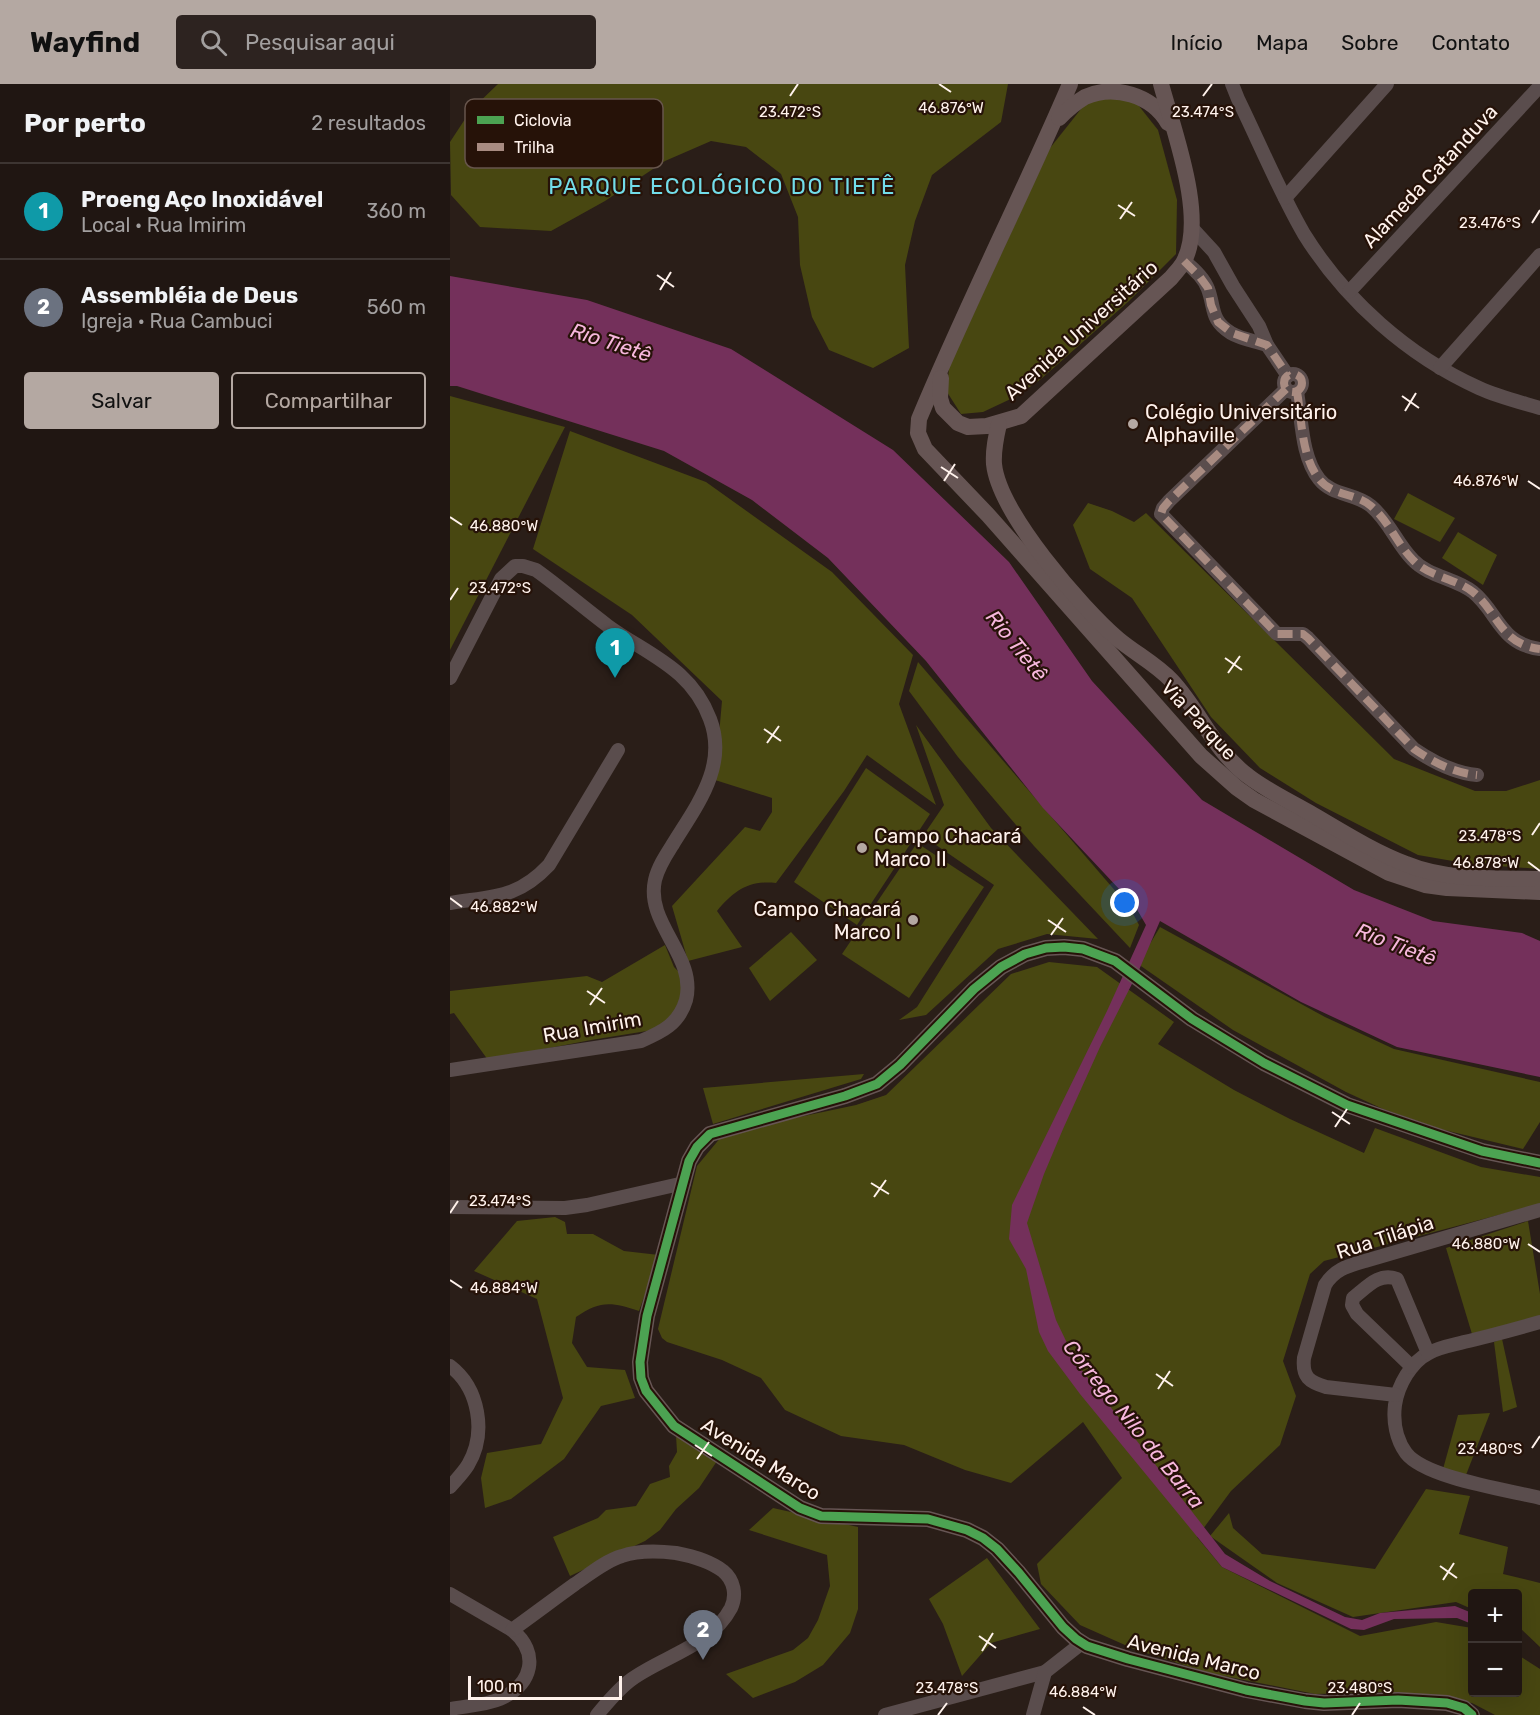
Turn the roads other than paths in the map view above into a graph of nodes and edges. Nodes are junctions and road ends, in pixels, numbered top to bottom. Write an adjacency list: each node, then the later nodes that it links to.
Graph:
1 (1070, 84): 6 (main road)
2 (1161, 84): 7 (main road, Avenida Universitário)
3 (1232, 84): 8 (street)
4 (1387, 84): 8 (street)
5 (1540, 86): 14 (street, Alameda Catanduva)
6 (1055, 122): 7 (main road); 16 (main road)
7 (1173, 131): 9 (main road, Avenida Universitário)
8 (1285, 198): 14 (street)
9 (1191, 226): 11 (main road, Avenida Universitário); 12 (street)
10 (1540, 255): 17 (street)
11 (1184, 261): 13 (street); 20 (main road, Avenida Universitário)
12 (1220, 262): 13 (street); 15 (street)
13 (1200, 277): 15 (street)
14 (1349, 292): 17 (street)
15 (1267, 345): 18 (street)
16 (943, 366): 20 (main road, Avenida Universitário); 24 (main road, Via Parque)
17 (1440, 368): 19 (street)
18 (1290, 386): 21 (street); 26 (street)
19 (1540, 408)
20 (999, 424): 23 (main road, Via Parque)
21 (1540, 650)
22 (450, 678): 30 (street, Rua Imirim)
23 (1171, 680): 24 (main road); 27 (main road, Via Parque)
24 (1146, 695): 28 (main road, Via Parque)
25 (618, 750): 29 (street)
26 (1477, 775)
27 (1540, 879)
28 (1540, 892)
29 (450, 903)
30 (450, 1070)
31 (1540, 1163): 32 (main road, Avenida Marco)
32 (684, 1183): 33 (street); 44 (main road, Avenida Marco)
33 (450, 1207)
34 (1540, 1210): 39 (street, Rua Tilápia)
35 (1540, 1322): 36 (street)
36 (1428, 1353): 38 (street); 38 (street)
37 (450, 1366): 40 (street)
38 (1412, 1367): 39 (street)
39 (1396, 1395): 41 (street)
40 (450, 1487)
41 (1540, 1498)
42 (450, 1594): 43 (street)
43 (512, 1630): 46 (street); 47 (street)
44 (1082, 1642): 45 (street); 50 (main road, Avenida Marco)
45 (1045, 1672): 48 (street); 49 (street)
46 (450, 1709)
47 (597, 1715)
48 (885, 1715)
49 (1033, 1715)
50 (1472, 1715)

